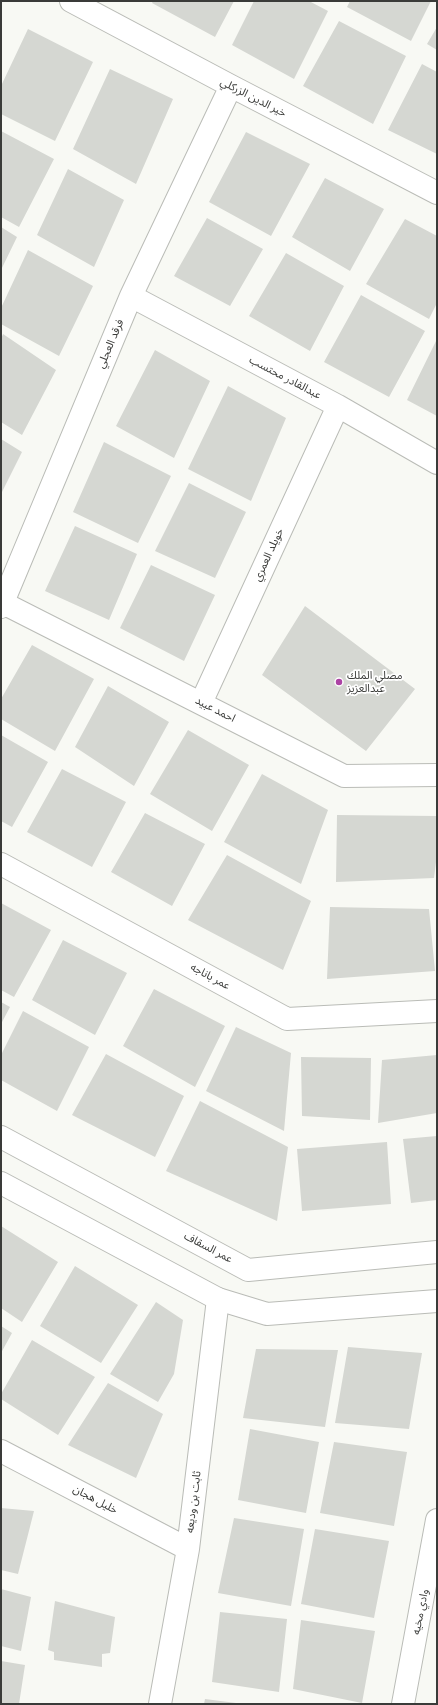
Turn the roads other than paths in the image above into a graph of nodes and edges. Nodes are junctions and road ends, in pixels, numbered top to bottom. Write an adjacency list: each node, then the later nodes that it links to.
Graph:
1 (71, 1): 2 (street, خير الدين الزركلي)
2 (231, 86): 3 (street, خير الدين الزركلي); 4 (street, فرقد العجلي)
3 (437, 193)
4 (131, 296): 5 (street, عبدالقادر محتسب); 7 (street, فرقد العجلي)
5 (338, 406): 6 (street, عبدالقادر محتسب); 8 (street, خويلد العمري)
6 (437, 463)
7 (2, 605): 8 (street, احمد عبيد)
8 (201, 703): 9 (street, احمد عبيد)
9 (437, 775)
10 (1, 864): 11 (street, عمر باناجه)
11 (437, 1011)
12 (1, 1137): 14 (street, عمر السقاف)
13 (1, 1183): 15 (street)
14 (437, 1252)
15 (218, 1299): 16 (street); 19 (street, ثابت بن وديعه)
16 (437, 1301)
17 (1, 1451): 19 (street, خليل هجان)
18 (437, 1520): 20 (street, وادي مخيه)
19 (188, 1549): 21 (street, ثابت بن وديعه)
20 (431, 1590): 22 (street, وادي مخيه)
21 (160, 1704)
22 (403, 1704)

